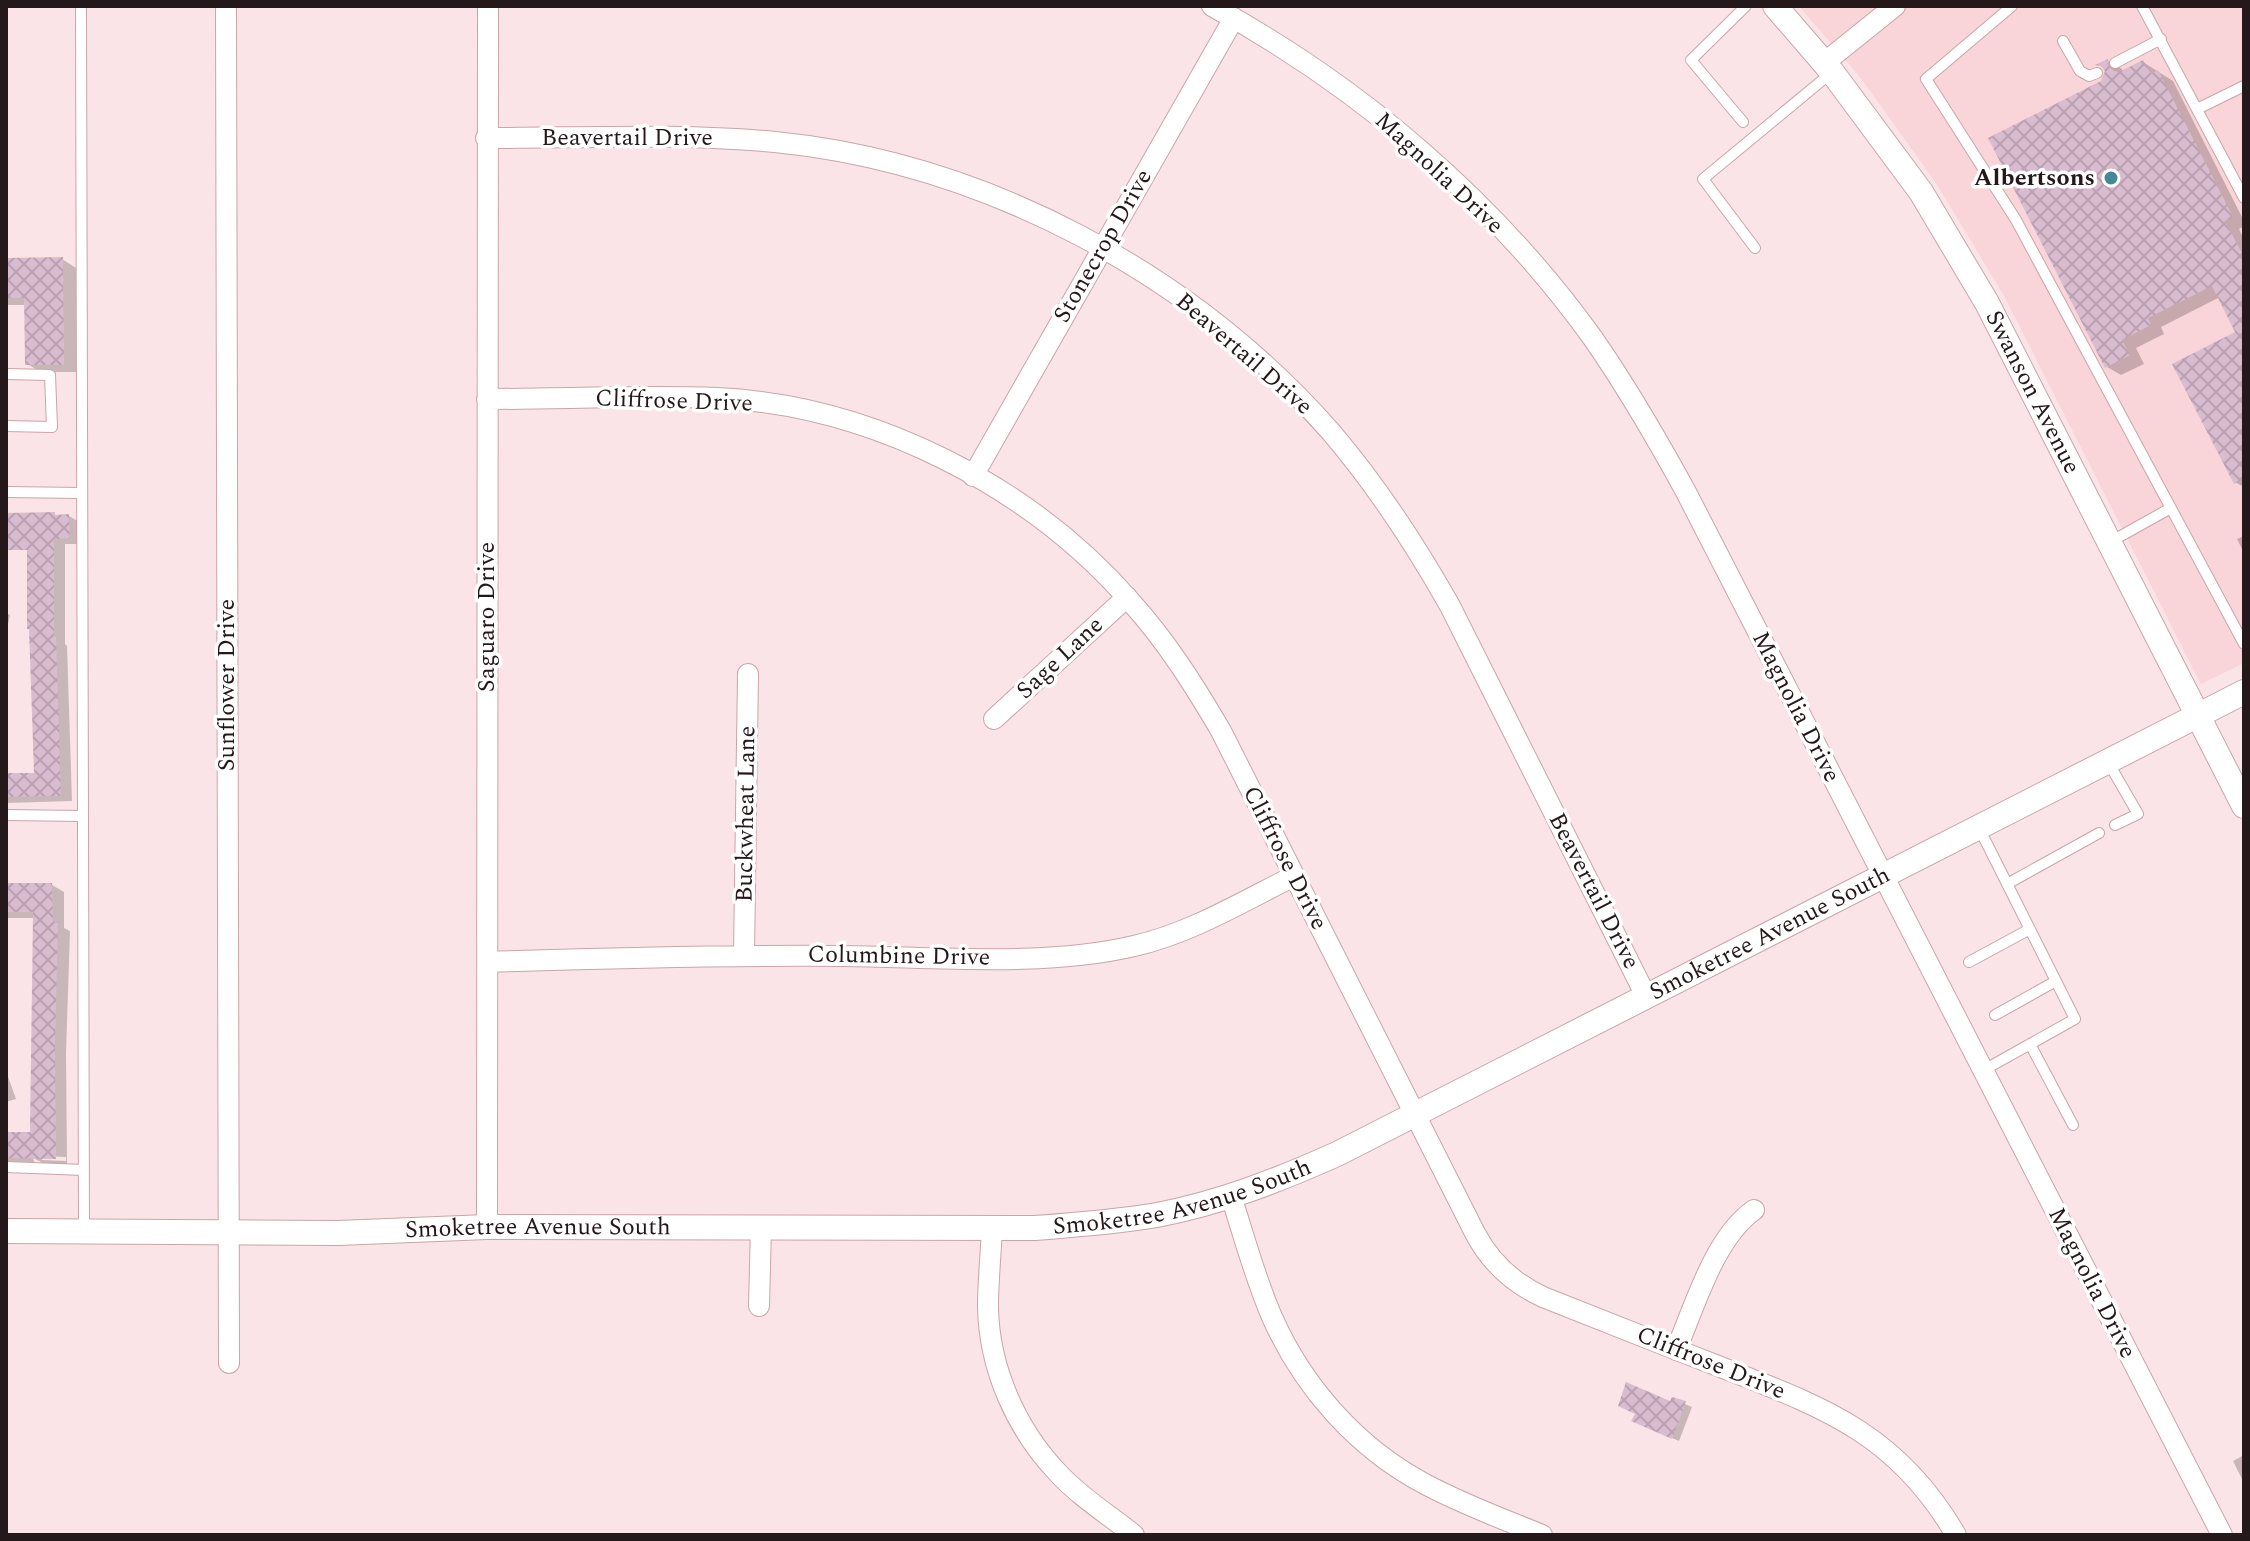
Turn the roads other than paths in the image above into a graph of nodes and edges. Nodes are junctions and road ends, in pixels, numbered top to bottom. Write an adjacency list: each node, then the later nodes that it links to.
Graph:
1 (81, 6): 28 (lane)
2 (226, 6): 67 (street, Sunflower Drive)
3 (488, 6): 19 (street, Saguaro Drive)
4 (1212, 6): 10 (street, Magnolia Drive)
5 (1746, 6): 18 (lane)
6 (1775, 6): 14 (street, Swanson Avenue)
7 (1895, 6): 14 (street)
8 (2012, 6): 29 (lane)
9 (2142, 6): 11 (lane)
10 (1234, 18): 21 (street, Stonecrop Drive); 45 (street, Magnolia Drive)
11 (2161, 39): 13 (lane); 17 (lane)
12 (2063, 41): 15 (lane)
13 (2115, 63)
14 (1828, 68): 22 (lane); 30 (street, Swanson Avenue)
15 (2097, 73)
16 (2244, 86): 17 (lane)
17 (2197, 109): 20 (lane)
18 (1743, 122)
19 (486, 138): 21 (street, Beavertail Drive); 24 (street, Saguaro Drive)
20 (2244, 198)
21 (1102, 248): 26 (street, Stonecrop Drive); 52 (street, Beavertail Drive)
22 (1755, 248)
23 (6, 374): 25 (lane)
24 (487, 399): 26 (street, Cliffrose Drive); 49 (street, Saguaro Drive)
25 (6, 426)
26 (973, 476): 31 (street, Cliffrose Drive)
27 (6, 492): 28 (lane)
28 (82, 493): 40 (lane)
29 (2171, 508): 30 (lane); 32 (lane)
30 (2110, 542): 35 (street, Swanson Avenue)
31 (1127, 597): 36 (street, Sage Lane); 44 (street, Cliffrose Drive)
32 (2244, 644)
33 (748, 674): 48 (street, Buckwheat Lane)
34 (2244, 692): 35 (street, Smoketree Avenue South)
35 (2199, 715): 37 (street, Smoketree Avenue South); 38 (street, Swanson Avenue)
36 (994, 719)
37 (2108, 762): 41 (lane); 42 (street, Smoketree Avenue South)
38 (2244, 806)
39 (6, 815): 40 (lane)
40 (83, 816): 59 (lane)
41 (2115, 825)
42 (1979, 828): 45 (street, Smoketree Avenue South); 46 (lane)
43 (2099, 833): 46 (lane)
44 (1294, 876): 48 (street, Columbine Drive); 56 (street, Cliffrose Drive)
45 (1882, 877): 52 (street, Smoketree Avenue South); 55 (street, Magnolia Drive)
46 (2007, 884): 47 (lane)
47 (2030, 929): 50 (lane); 51 (lane)
48 (744, 955): 49 (street, Columbine Drive)
49 (488, 962): 62 (street, Saguaro Drive)
50 (1969, 962)
51 (2056, 981): 53 (lane); 54 (lane)
52 (1646, 996): 56 (street, Smoketree Avenue South)
53 (1995, 1015)
54 (2030, 1044): 55 (lane); 57 (lane)
55 (1982, 1071): 74 (street, Magnolia Drive)
56 (1415, 1114): 60 (street, Smoketree Avenue South); 69 (street, Cliffrose Drive)
57 (2073, 1125)
58 (6, 1167): 59 (lane)
59 (84, 1170): 66 (lane)
60 (1231, 1196): 64 (street, Smoketree Avenue South); 72 (street)
61 (1754, 1210): 69 (street)
62 (487, 1227): 63 (street, Smoketree Avenue South); 67 (street, Smoketree Avenue South)
63 (761, 1227): 64 (street, Smoketree Avenue South); 68 (street)
64 (992, 1227): 71 (street)
65 (6, 1231): 66 (street, Smoketree Avenue South)
66 (84, 1231): 67 (street, Smoketree Avenue South)
67 (227, 1232): 70 (street, Sunflower Drive)
68 (759, 1306)
69 (1676, 1350): 73 (street, Cliffrose Drive)
70 (229, 1363)
71 (1134, 1535)
72 (1542, 1535)
73 (1956, 1535)
74 (2222, 1535)

